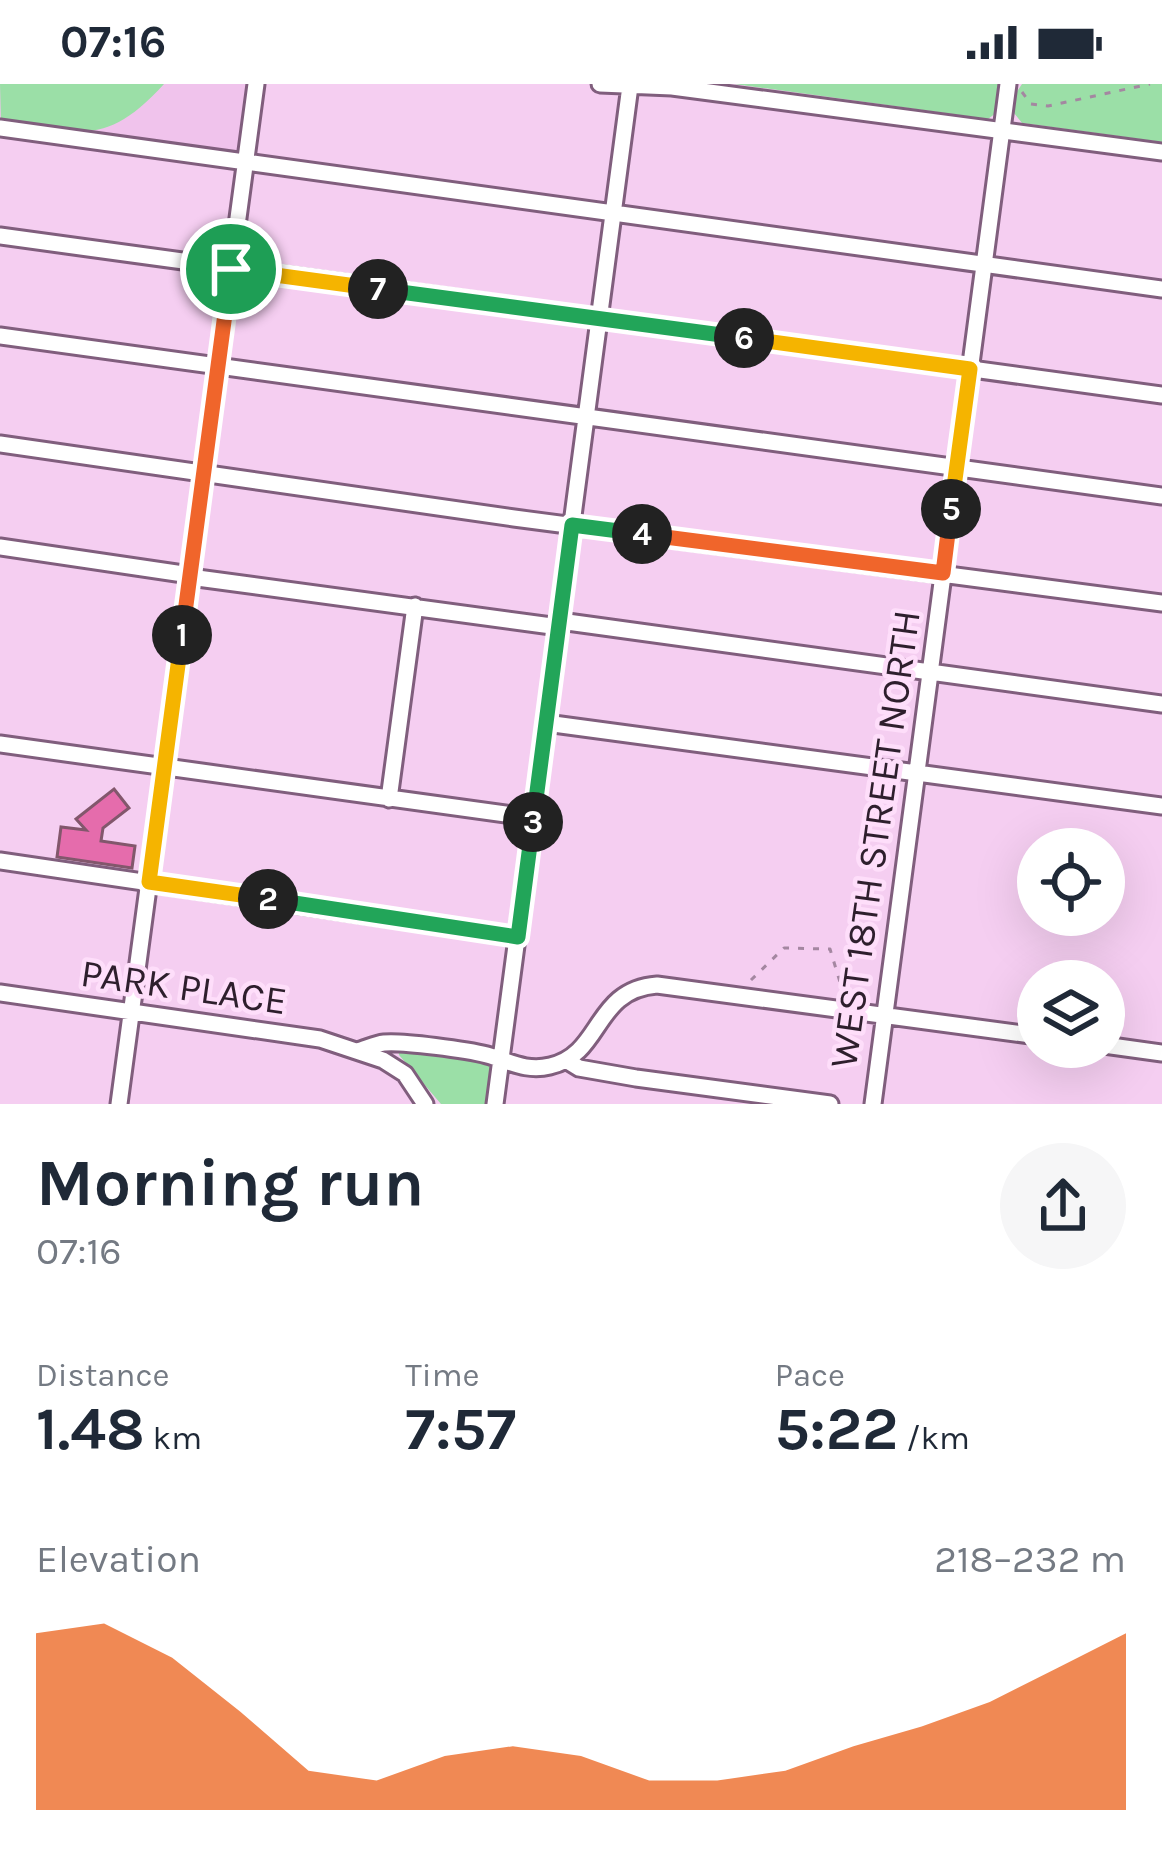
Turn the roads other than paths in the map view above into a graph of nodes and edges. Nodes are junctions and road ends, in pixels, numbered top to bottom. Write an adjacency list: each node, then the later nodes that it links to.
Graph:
1 (256, 84): 8 (street)
2 (600, 84): 4 (street)
3 (1008, 84): 6 (street, WEST 18TH STREET NORTH)
4 (630, 86): 6 (street); 9 (street)
5 (0, 128): 8 (street)
6 (1002, 130): 7 (street); 11 (street, WEST 18TH STREET NORTH)
7 (1162, 152)
8 (246, 163): 9 (street); 12 (street)
9 (614, 215): 11 (street); 14 (street)
10 (0, 236): 12 (street)
11 (984, 265): 13 (street); 17 (street, WEST 18TH STREET NORTH)
12 (231, 269): 14 (street); 16 (street)
13 (1162, 289)
14 (600, 319): 17 (street); 19 (street)
15 (0, 336): 16 (street)
16 (218, 366): 19 (street); 22 (street)
17 (970, 369): 18 (street); 21 (street, WEST 18TH STREET NORTH)
18 (1162, 395)
19 (587, 417): 21 (street); 24 (street)
20 (0, 444): 22 (street)
21 (957, 468): 23 (street); 26 (street, WEST 18TH STREET NORTH)
22 (204, 473): 24 (street); 27 (street)
23 (1162, 496)
24 (572, 525): 26 (street); 30 (street)
25 (0, 548): 27 (street)
26 (943, 573): 28 (street); 31 (street, WEST 18TH STREET NORTH)
27 (190, 576): 29 (street); 35 (street)
28 (1162, 603)
29 (416, 605): 30 (street); 37 (street)
30 (559, 624): 31 (street); 33 (street)
31 (930, 672): 32 (street); 36 (street, WEST 18TH STREET NORTH)
32 (1162, 704)
33 (546, 723): 36 (street); 39 (street)
34 (0, 744): 35 (street)
35 (165, 767): 37 (street); 41 (street)
36 (916, 772): 38 (street); 45 (street, WEST 18TH STREET NORTH)
37 (389, 799): 39 (street)
38 (1162, 806)
39 (534, 818): 42 (street)
40 (0, 861): 41 (street)
41 (149, 882): 42 (street); 44 (street)
42 (518, 937): 51 (street)
43 (0, 993): 44 (street, PARK PLACE)
44 (132, 1012): 48 (street, PARK PLACE); 52 (street)
45 (884, 1016): 46 (street); 50 (street); 56 (street, WEST 18TH STREET NORTH)
46 (1017, 1033)
47 (1125, 1049): 49 (street)
48 (356, 1051): 51 (street, PARK PLACE); 53 (street, PARK PLACE)
49 (1162, 1053)
50 (566, 1060): 51 (street, PARK PLACE); 55 (street, PARK PLACE)
51 (501, 1062): 54 (street)
52 (119, 1104)
53 (425, 1104)
54 (495, 1104)
55 (830, 1104)
56 (872, 1104)

